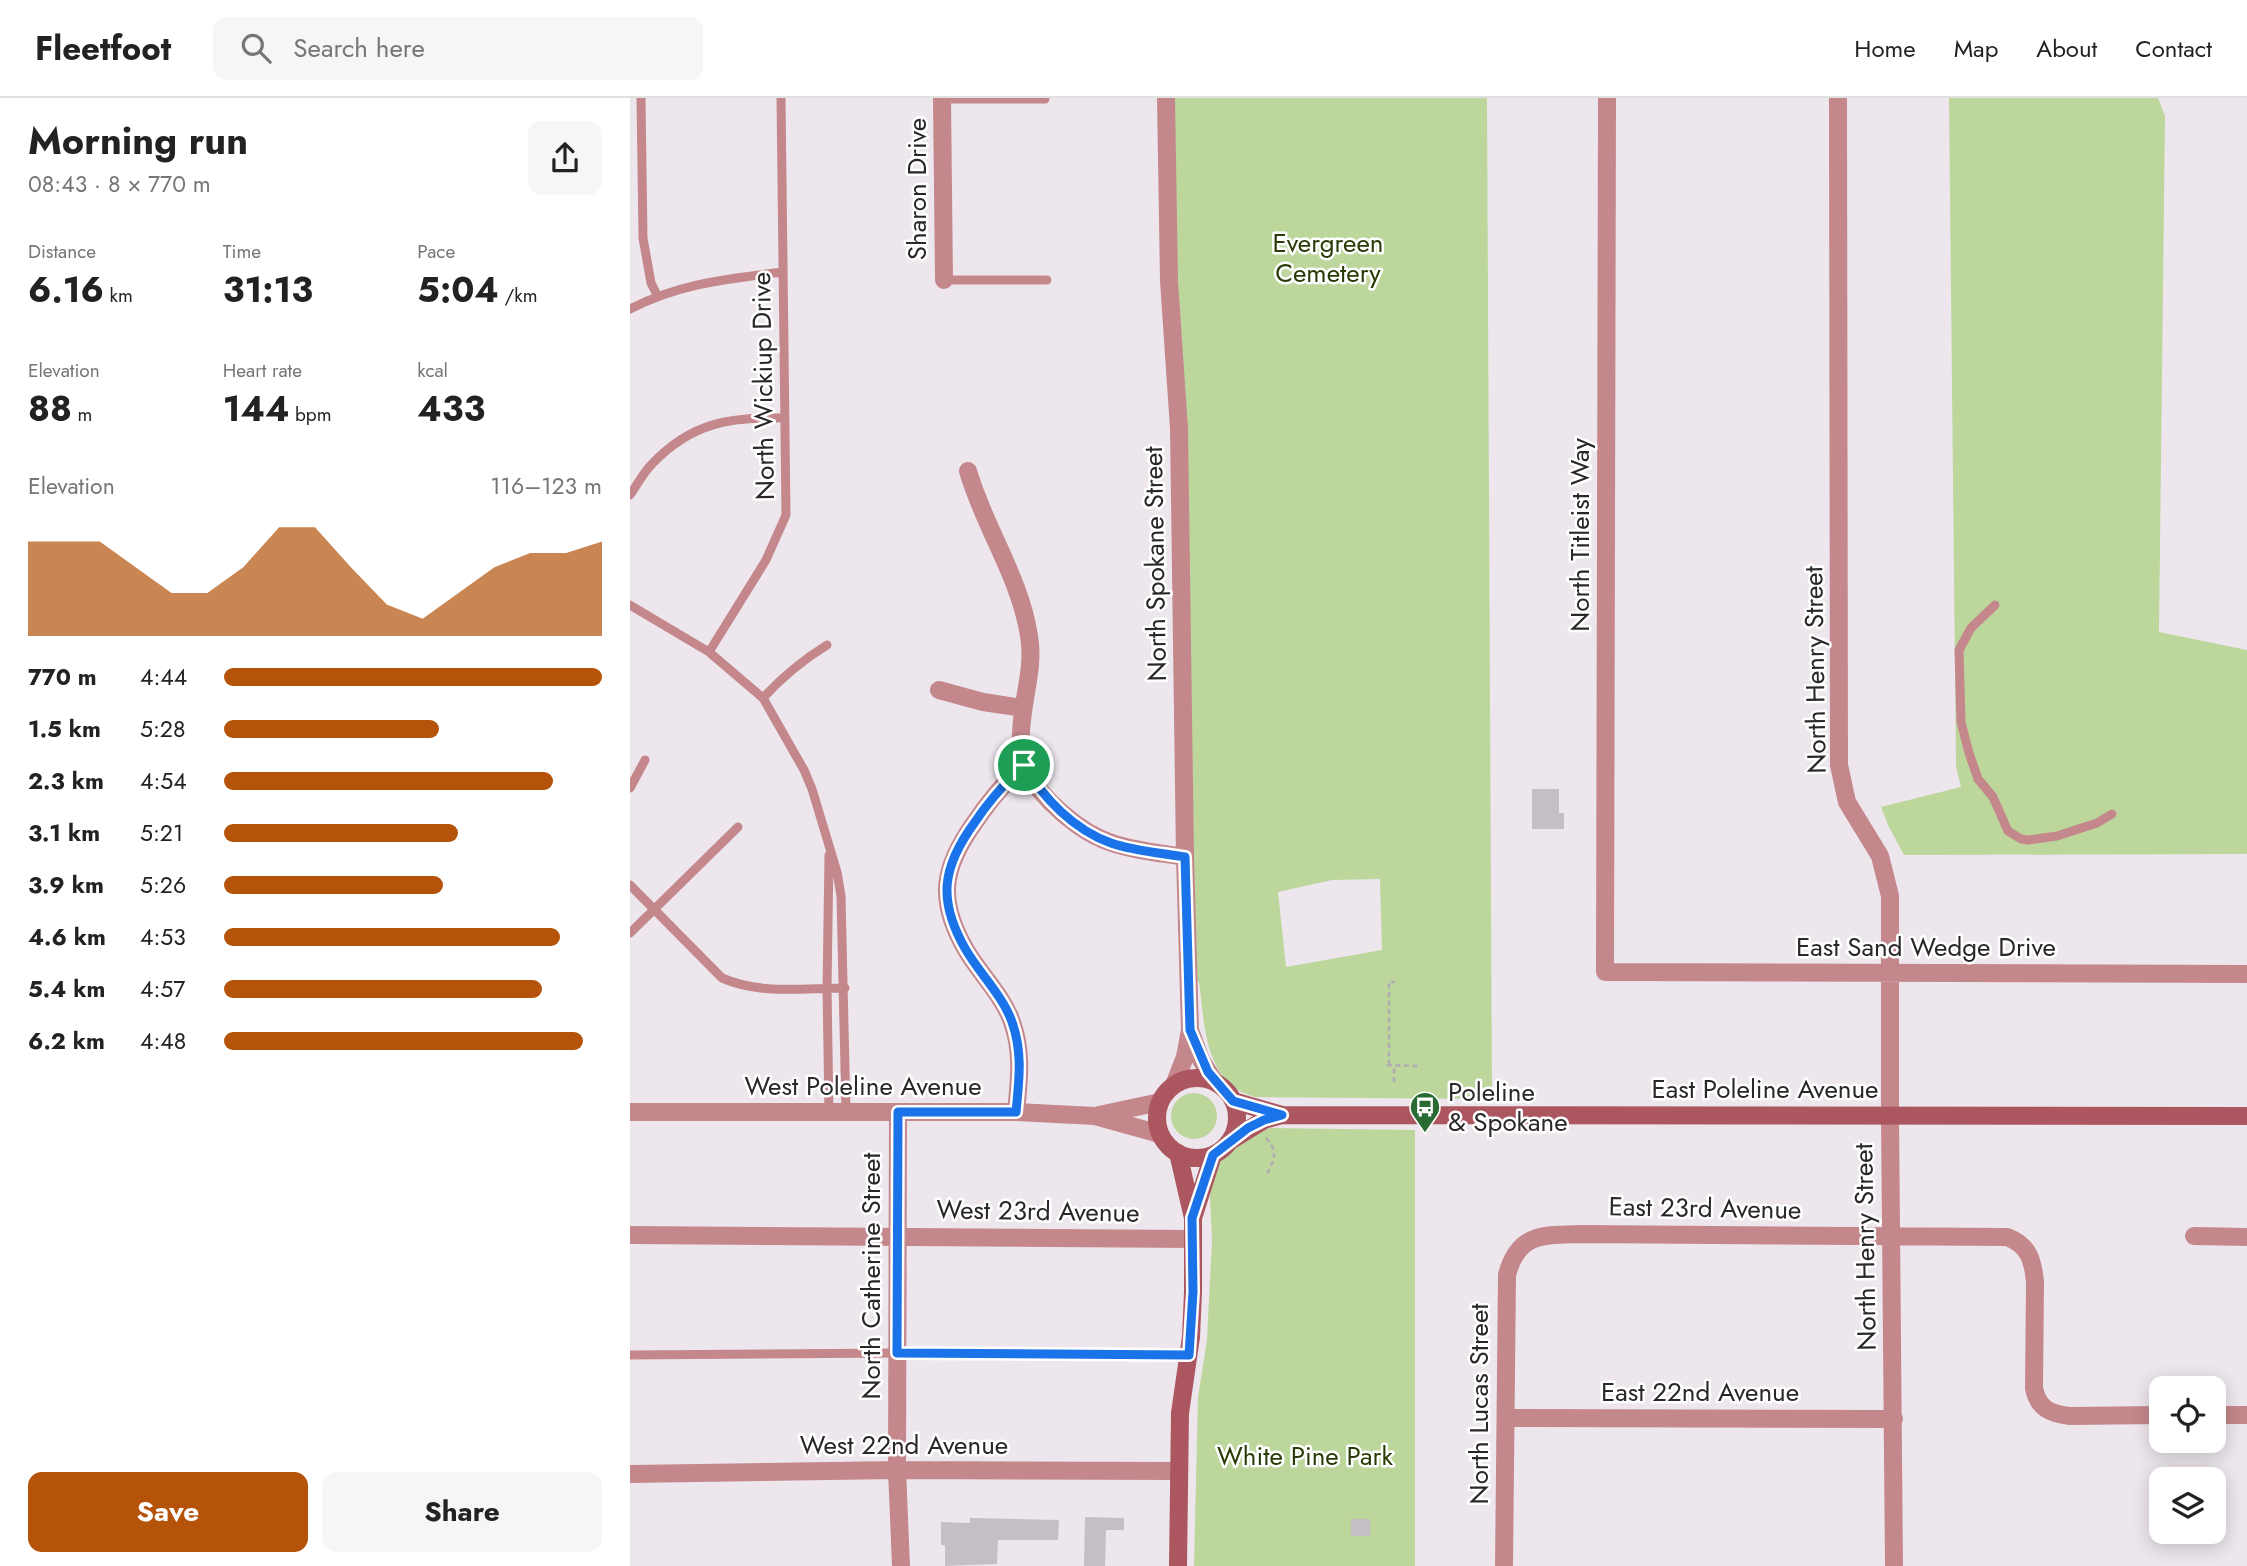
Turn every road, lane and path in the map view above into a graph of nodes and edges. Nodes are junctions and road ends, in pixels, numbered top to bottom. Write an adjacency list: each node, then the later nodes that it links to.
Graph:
1 (641, 98): 11 (lane)
2 (781, 98): 8 (lane, North Wickiup Drive)
3 (1166, 98): 29 (street, North Spokane Street)
4 (1607, 98): 33 (street, North Titleist Way)
5 (1838, 98): 34 (street, North Henry Street)
6 (942, 99): 7 (lane); 9 (street, Sharon Drive)
7 (1045, 99)
8 (783, 272): 11 (lane); 13 (lane, North Wickiup Drive)
9 (944, 280): 10 (lane)
10 (1047, 280)
11 (657, 295): 12 (lane)
12 (630, 309)
13 (785, 418): 15 (lane); 19 (lane, North Wickiup Drive)
14 (968, 471): 22 (street)
15 (630, 495)
16 (630, 605): 19 (lane)
17 (1995, 605): 26 (lane)
18 (827, 645): 21 (lane)
19 (709, 652): 21 (lane)
20 (939, 690): 22 (street)
21 (762, 698): 28 (lane)
22 (1023, 708): 24 (street)
23 (645, 760): 25 (lane)
24 (1024, 765): 29 (street); 50 (street)
25 (630, 788)
26 (2112, 814)
27 (738, 827): 31 (lane)
28 (829, 846): 37 (lane); 38 (lane)
29 (1185, 857): 39 (street, North Spokane Street)
30 (630, 885): 31 (lane)
31 (654, 909): 32 (lane); 37 (lane)
32 (630, 933)
33 (1605, 972): 34 (street, East Sand Wedge Drive)
34 (1891, 973): 35 (street, East Sand Wedge Drive); 53 (street, North Henry Street)
35 (2247, 974)
36 (1395, 982): 40 (path)
37 (827, 988): 38 (lane); 48 (lane)
38 (845, 988): 48 (lane)
39 (1190, 1030): 42 (street, North Spokane Street); 44 (street, North Spokane Street)
40 (1394, 1065): 41 (path); 43 (path)
41 (1418, 1066)
42 (1215, 1082): 44 (main road); 45 (main road)
43 (1394, 1082)
44 (1174, 1085): 46 (main road)
45 (1233, 1101): 51 (main road, East Poleline Avenue); 57 (main road)
46 (1160, 1102): 52 (street, West Poleline Avenue); 56 (main road)
47 (630, 1112): 48 (street, West Poleline Avenue)
48 (838, 1112): 49 (street, West Poleline Avenue)
49 (898, 1112): 50 (street, West Poleline Avenue); 63 (street, North Catherine Street)
50 (1016, 1112): 52 (street, West Poleline Avenue)
51 (1282, 1115): 53 (main road, East Poleline Avenue); 57 (main road, East Poleline Avenue)
52 (1095, 1116): 56 (street, West Poleline Avenue)
53 (1890, 1116): 54 (main road, East Poleline Avenue); 65 (street, North Henry Street)
54 (2247, 1116)
55 (1262, 1132): 60 (path)
56 (1160, 1134): 58 (main road)
57 (1230, 1141): 59 (main road)
58 (1178, 1153): 59 (main road); 61 (main road)
59 (1213, 1155): 61 (main road)
60 (1267, 1174)
61 (1192, 1218): 67 (main road)
62 (630, 1234): 63 (street, West 23rd Avenue)
63 (897, 1236): 67 (street, West 23rd Avenue); 69 (street, North Catherine Street)
64 (2194, 1236): 66 (street)
65 (1891, 1237): 68 (street, East 23rd Avenue); 74 (street, East 23rd Avenue); 76 (street, North Henry Street)
66 (2247, 1237)
67 (1193, 1239): 71 (main road)
68 (1521, 1246): 75 (street, North Lucas Street)
69 (897, 1353): 70 (lane); 71 (lane); 77 (street, North Catherine Street)
70 (630, 1355)
71 (1189, 1355): 78 (main road)
72 (2226, 1415): 73 (street)
73 (2247, 1415)
74 (2149, 1416)
75 (1506, 1418): 76 (street, East 22nd Avenue); 82 (street, North Lucas Street)
76 (1894, 1419): 83 (street, North Henry Street)
77 (897, 1470): 78 (street, West 22nd Avenue); 79 (street, West 22nd Avenue); 80 (street, North Catherine Street)
78 (1178, 1471): 81 (main road)
79 (630, 1474)
80 (901, 1566)
81 (1178, 1566)
82 (1504, 1566)
83 (1894, 1566)

